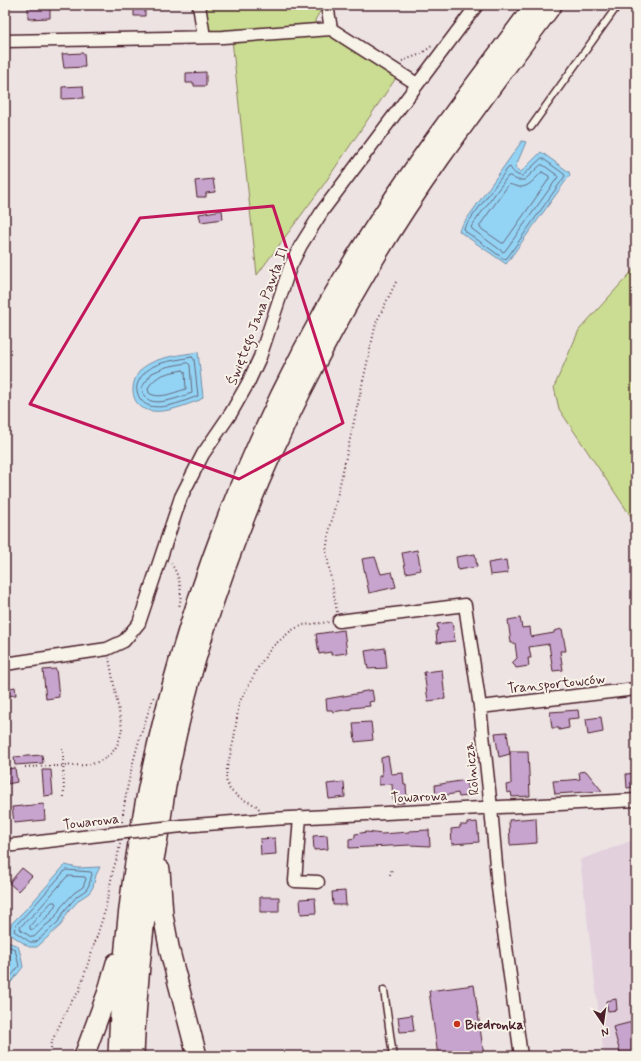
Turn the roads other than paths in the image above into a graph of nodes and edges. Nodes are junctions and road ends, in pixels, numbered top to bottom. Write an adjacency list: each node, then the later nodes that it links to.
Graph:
1 (199, 5): 8 (street)
2 (327, 5): 7 (street)
3 (477, 5): 10 (street, Świętego Jana Pawła II)
4 (535, 5): 22 (main road)
5 (552, 5): 20 (main road)
6 (618, 5): 11 (lane)
7 (331, 29): 8 (street); 10 (street)
8 (204, 37): 9 (street)
9 (5, 41)
10 (417, 84): 13 (street, Świętego Jana Pawła II)
11 (531, 128)
12 (339, 621): 15 (street, Rolnicza)
13 (5, 664)
14 (636, 689): 15 (street, Transportowców)
15 (480, 707): 17 (street, Rolnicza)
16 (636, 800): 17 (street, Towarowa)
17 (491, 808): 18 (street, Towarowa); 29 (street, Rolnicza)
18 (300, 817): 19 (street, Towarowa, bridge); 21 (street)
19 (5, 846)
20 (154, 860): 26 (main road); 27 (main road)
21 (318, 882)
22 (126, 936): 24 (main road); 25 (main road)
23 (384, 990): 28 (lane)
24 (84, 1056)
25 (118, 1056)
26 (134, 1056)
27 (197, 1056)
28 (393, 1056)
29 (521, 1056)

